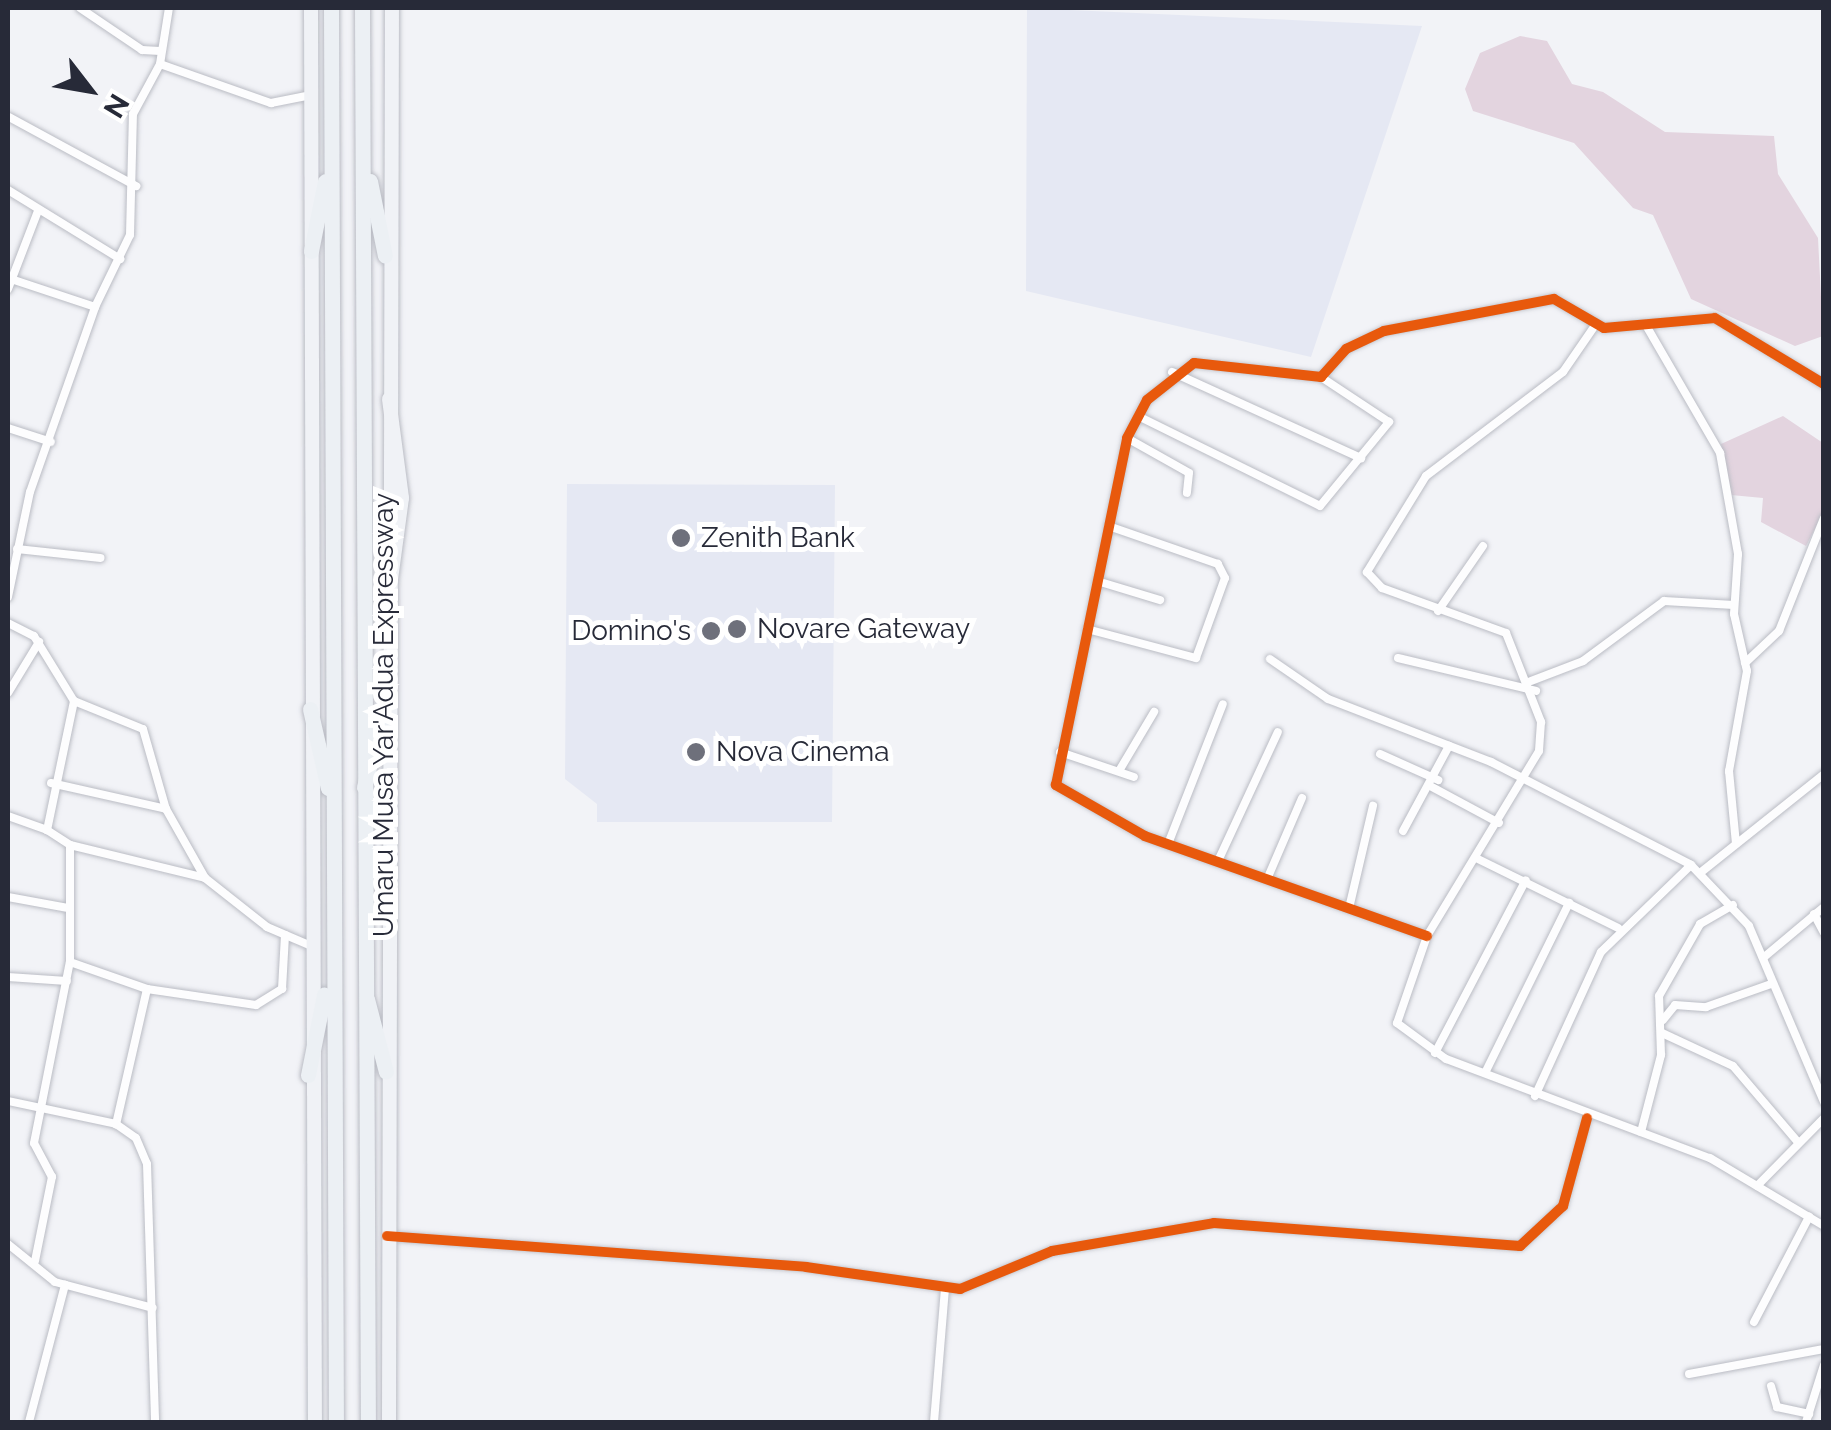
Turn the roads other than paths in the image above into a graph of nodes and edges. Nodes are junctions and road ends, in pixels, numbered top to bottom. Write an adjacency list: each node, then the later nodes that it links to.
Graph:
1 (80, 8): 7 (street)
2 (169, 8): 7 (street)
3 (311, 8): 9 (highway)
4 (331, 8): 11 (highway, Umaru Musa Yar'Adua Expressway)
5 (362, 8): 12 (highway, Umaru Musa Yar'Adua Expressway)
6 (392, 8): 17 (highway, Umaru Musa Yar'Adua Expressway)
7 (160, 51): 8 (street)
8 (160, 64): 9 (street); 13 (street)
9 (311, 96): 16 (highway)
10 (9, 117): 13 (street)
11 (332, 148): 16 (highway); 70 (highway, Umaru Musa Yar'Adua Expressway)
12 (364, 154): 17 (highway); 69 (highway, Umaru Musa Yar'Adua Expressway)
13 (136, 186): 18 (street)
14 (8, 190): 15 (street)
15 (38, 211): 18 (street); 19 (street)
16 (310, 251): 54 (highway)
17 (385, 256): 53 (highway, Umaru Musa Yar'Adua Expressway)
18 (120, 259): 20 (street)
19 (9, 283): 20 (street)
20 (94, 306): 29 (street)
21 (1596, 324): 22 (street); 24 (street); 41 (street)
22 (1647, 328): 25 (street); 40 (street)
23 (1172, 372): 24 (street); 26 (street); 30 (street)
24 (1321, 377): 30 (street)
25 (1824, 384)
26 (1138, 416): 28 (street); 30 (street)
27 (8, 428): 29 (street)
28 (1127, 438): 31 (street); 33 (street)
29 (52, 442): 35 (street)
30 (1362, 458)
31 (1187, 493)
32 (1824, 518): 47 (street)
33 (1108, 526): 37 (street); 43 (street)
34 (1483, 546): 41 (street)
35 (16, 548): 36 (street); 38 (street)
36 (101, 558)
37 (1097, 581): 39 (street); 43 (street)
38 (8, 596)
39 (1160, 600)
40 (1734, 605): 47 (street); 48 (street)
41 (1438, 611): 48 (street)
42 (8, 623): 44 (street)
43 (1087, 629): 58 (street)
44 (39, 642): 50 (street); 51 (street)
45 (1398, 658): 49 (street)
46 (1270, 659): 57 (street)
47 (1745, 662): 76 (street)
48 (1531, 681): 49 (street)
49 (1536, 691): 63 (street)
50 (8, 692)
51 (74, 701): 64 (street); 68 (street)
52 (1223, 704): 75 (street)
53 (384, 708): 69 (highway); 108 (highway, Umaru Musa Yar'Adua Expressway)
54 (310, 709): 70 (highway); 96 (highway)
55 (1154, 712): 60 (street)
56 (1278, 732): 79 (street)
57 (1449, 746): 63 (street); 65 (street)
58 (1060, 752): 60 (street); 75 (street)
59 (1380, 754): 65 (street)
60 (1119, 771): 62 (street)
61 (1824, 774): 76 (street)
62 (1134, 776)
63 (1525, 779): 72 (street); 80 (street)
64 (51, 783): 68 (street); 73 (street)
65 (1434, 784): 72 (street); 74 (street)
66 (1302, 798): 82 (street)
67 (1372, 806): 87 (street)
68 (166, 809): 83 (street)
69 (359, 810): 100 (highway, Umaru Musa Yar'Adua Expressway)
70 (334, 814): 97 (highway, Umaru Musa Yar'Adua Expressway)
71 (8, 816): 73 (street)
72 (1500, 823): 78 (street)
73 (47, 830): 77 (street)
74 (1404, 831)
75 (1168, 844): 79 (street)
76 (1736, 844): 81 (street)
77 (70, 845): 83 (street); 90 (street)
78 (1478, 859): 84 (street); 95 (street)
79 (1218, 861): 82 (street)
80 (1691, 865): 81 (street); 92 (street)
81 (1700, 873): 88 (street)
82 (1268, 877): 87 (street)
83 (205, 878): 94 (street)
84 (1526, 880): 86 (street); 107 (street)
85 (8, 896): 90 (street)
86 (1568, 903): 92 (street); 109 (street)
87 (1350, 904): 95 (street)
88 (1733, 906): 98 (street); 105 (street)
89 (1824, 906): 91 (street)
90 (68, 908): 99 (street)
91 (1814, 914): 93 (street); 98 (street)
92 (1618, 928): 111 (street)
93 (1824, 934)
94 (285, 935): 96 (street); 104 (street)
95 (1428, 936): 107 (street)
96 (309, 945): 110 (highway)
97 (332, 957): 110 (highway); 138 (highway, Umaru Musa Yar'Adua Expressway)
98 (1763, 958): 103 (street)
99 (70, 962): 102 (street); 104 (street)
100 (361, 972): 108 (highway); 139 (highway, Umaru Musa Yar'Adua Expressway)
101 (8, 977): 102 (street)
102 (66, 981): 114 (street)
103 (1771, 984): 105 (street); 113 (street)
104 (147, 988): 117 (street)
105 (1663, 1020): 106 (street)
106 (1662, 1033): 118 (street); 119 (street)
107 (1435, 1053): 109 (street)
108 (386, 1072): 123 (highway, Umaru Musa Yar'Adua Expressway)
109 (1484, 1074): 111 (street)
110 (308, 1075): 137 (highway)
111 (1536, 1096): 115 (street)
112 (8, 1101): 114 (street)
113 (1824, 1102)
114 (43, 1107): 117 (street); 125 (street)
115 (1587, 1118): 118 (street); 127 (street)
116 (1824, 1118): 119 (street)
117 (116, 1124): 128 (street)
118 (1642, 1132): 120 (street)
119 (1797, 1141): 120 (street)
120 (1757, 1186): 121 (street)
121 (1809, 1217): 122 (street); 129 (street)
122 (1824, 1226)
123 (387, 1236): 127 (street); 140 (highway, Umaru Musa Yar'Adua Expressway)
124 (8, 1244): 125 (street)
125 (34, 1261): 126 (street)
126 (64, 1285): 128 (street); 135 (street)
127 (945, 1288): 141 (street)
128 (153, 1308): 136 (street)
129 (1754, 1322)
130 (1824, 1349): 132 (street)
131 (1824, 1365): 134 (street)
132 (1689, 1374)
133 (1771, 1386): 134 (street)
134 (1807, 1418)
135 (28, 1422)
136 (156, 1422)
137 (315, 1422)
138 (336, 1422)
139 (368, 1422)
140 (389, 1422)
141 (934, 1422)

